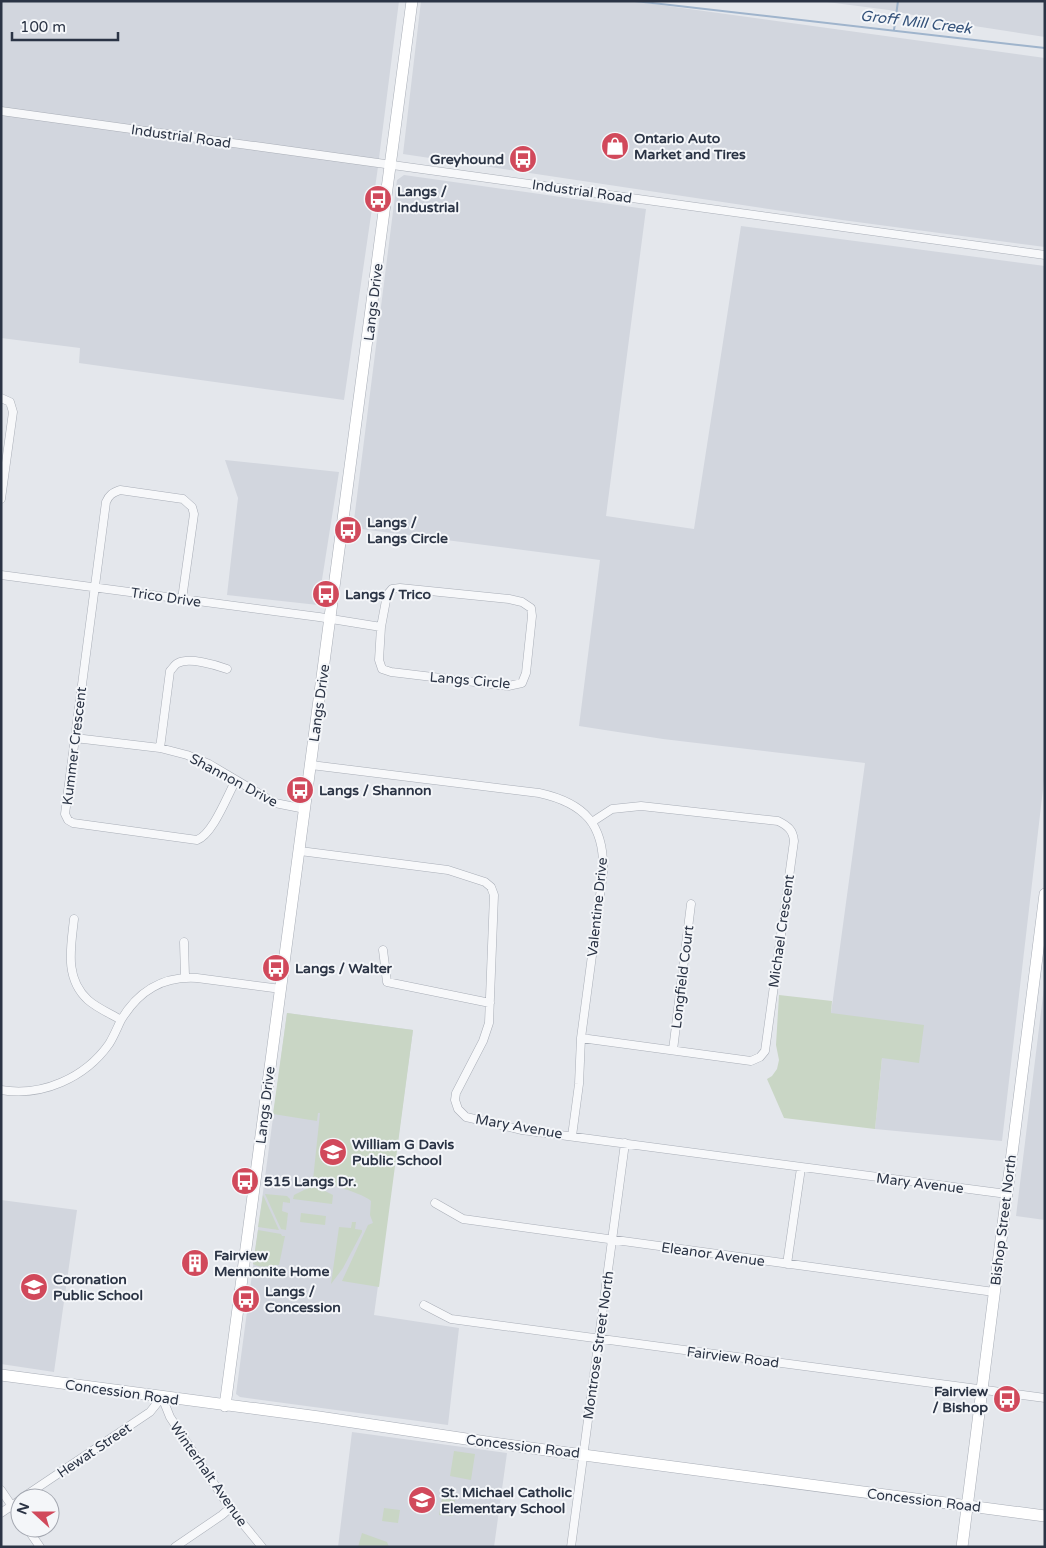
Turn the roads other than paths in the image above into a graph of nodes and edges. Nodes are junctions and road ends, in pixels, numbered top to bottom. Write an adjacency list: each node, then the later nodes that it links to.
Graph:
1 (412, 1): 3 (main road, Langs Drive)
2 (1, 111): 3 (street, Industrial Road)
3 (391, 164): 4 (street, Industrial Road); 10 (main road, Langs Drive)
4 (1045, 255)
5 (1, 398): 6 (street)
6 (1, 499)
7 (1, 575): 8 (street, Trico Drive)
8 (94, 587): 9 (street, Trico Drive); 9 (street, Kummer Crescent); 13 (street, Kummer Crescent)
9 (182, 599): 10 (street, Trico Drive)
10 (330, 619): 11 (street); 15 (main road, Langs Drive)
11 (381, 627): 11 (street, Langs Circle)
12 (227, 669): 14 (street)
13 (75, 738): 14 (street, Shannon Drive); 16 (street, Kummer Crescent)
14 (160, 748): 16 (street, Shannon Drive)
15 (310, 765): 17 (main road, Langs Drive); 18 (street, Valentine Drive)
16 (236, 780): 17 (street, Shannon Drive)
17 (305, 810): 19 (main road, Langs Drive)
18 (592, 822): 29 (street, Valentine Drive); 30 (street, Michael Crescent)
19 (300, 851): 26 (main road, Langs Drive); 27 (street, Mary Avenue)
20 (1045, 894): 35 (main road, Bishop Street North)
21 (691, 904): 30 (street, Longfield Court)
22 (74, 919): 28 (street)
23 (184, 942): 25 (street)
24 (383, 950): 27 (street)
25 (185, 977): 26 (street); 28 (street)
26 (281, 989): 46 (main road, Langs Drive)
27 (490, 1003): 32 (street, Mary Avenue)
28 (122, 1020): 31 (street)
29 (582, 1038): 30 (street, Michael Crescent); 32 (street, Valentine Drive)
30 (673, 1050)
31 (1, 1090)
32 (572, 1136): 33 (street, Mary Avenue)
33 (625, 1143): 34 (street, Mary Avenue); 37 (street, Montrose Street North)
34 (801, 1168): 35 (street, Mary Avenue); 38 (street)
35 (1007, 1194): 39 (main road, Bishop Street North)
36 (435, 1203): 37 (street, Eleanor Avenue)
37 (613, 1241): 38 (street, Eleanor Avenue); 41 (street, Montrose Street North)
38 (787, 1264): 39 (street, Eleanor Avenue)
39 (994, 1292): 43 (main road, Bishop Street North)
40 (424, 1305): 41 (street, Fairview Road)
41 (599, 1340): 43 (street, Fairview Road); 47 (street, Montrose Street North)
42 (1, 1375): 44 (main road, Concession Road)
43 (981, 1390): 45 (street, Fairview Road); 51 (main road, Bishop Street North)
44 (162, 1397): 46 (main road, Concession Road); 48 (street, Hewat Street); 52 (street, Winterhalt Avenue)
45 (1045, 1398)
46 (225, 1406): 47 (main road, Concession Road)
47 (583, 1454): 51 (main road, Concession Road); 56 (street, Montrose Street North)
48 (37, 1488)
49 (1, 1490): 50 (street)
50 (10, 1503)
51 (967, 1506): 53 (main road, Concession Road); 57 (main road, Bishop Street North)
52 (230, 1508): 54 (street); 55 (street, Winterhalt Avenue)
53 (1045, 1516)
54 (175, 1547)
55 (262, 1547)
56 (570, 1547)
57 (962, 1547)

